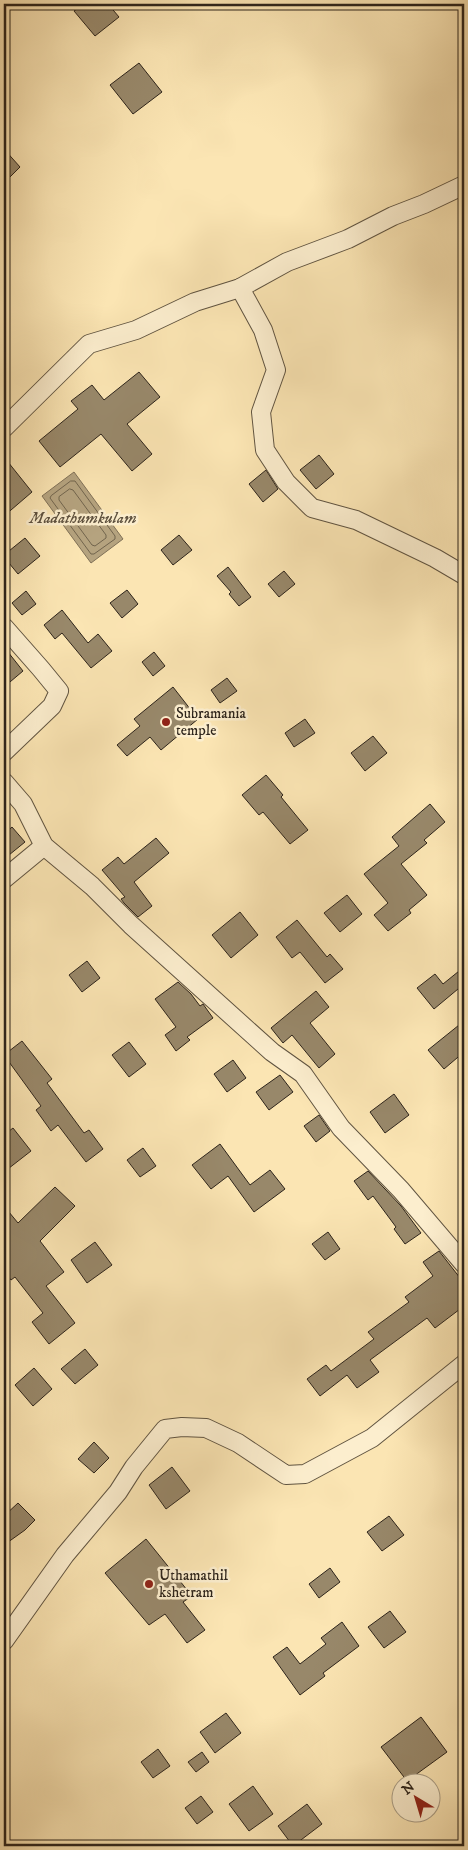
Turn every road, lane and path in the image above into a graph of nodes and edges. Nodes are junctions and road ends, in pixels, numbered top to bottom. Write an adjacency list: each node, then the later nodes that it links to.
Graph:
1 (464, 186): 2 (street)
2 (240, 288): 3 (street); 4 (street)
3 (4, 428)
4 (464, 575)
5 (4, 628): 6 (street)
6 (4, 752)
7 (4, 782): 8 (street)
8 (44, 846): 9 (street); 10 (street)
9 (4, 880)
10 (464, 1264)
11 (464, 1364): 12 (street)
12 (4, 1641)

